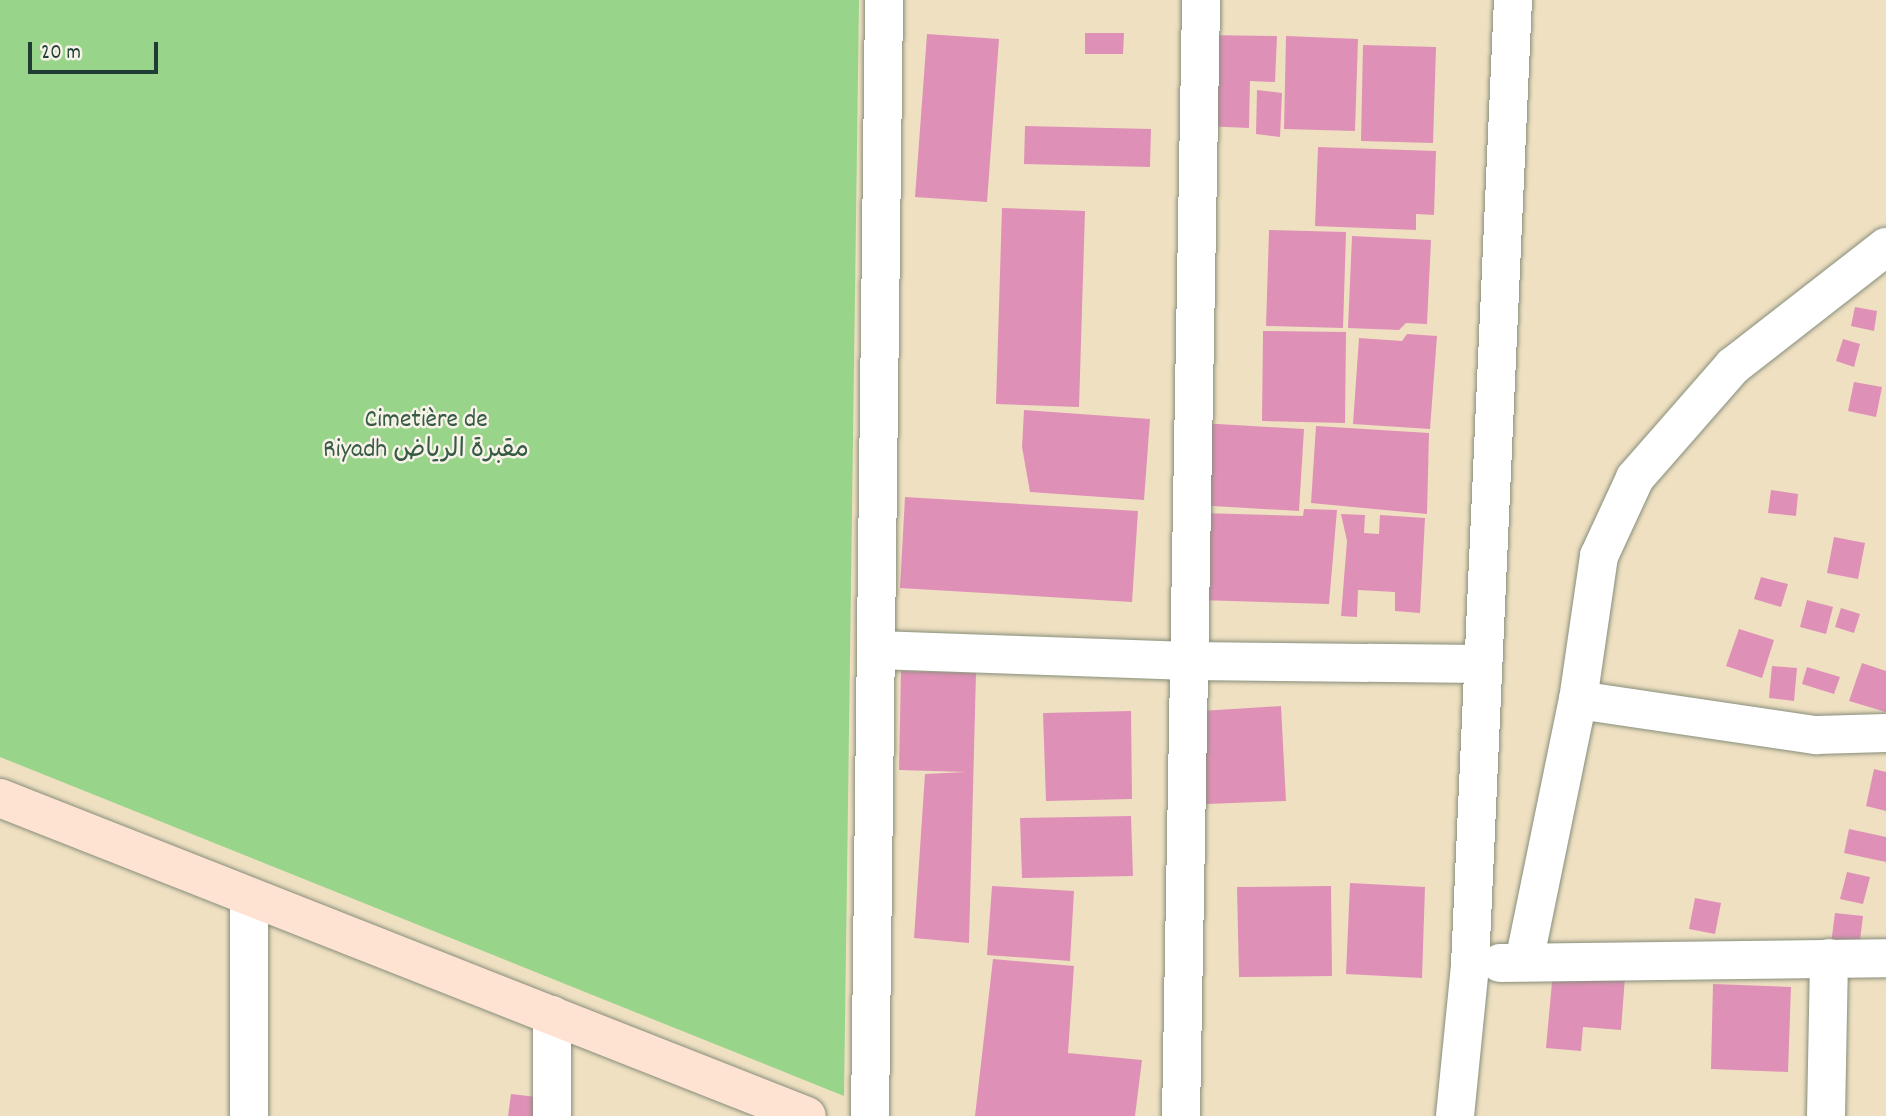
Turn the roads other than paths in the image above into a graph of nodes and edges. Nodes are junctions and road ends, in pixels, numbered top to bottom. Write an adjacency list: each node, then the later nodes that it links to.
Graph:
1 (884, 0): 5 (street)
2 (1201, 0): 6 (street)
3 (1513, 0): 7 (street)
4 (1886, 247): 8 (street)
5 (877, 650): 6 (street); 20 (street)
6 (1189, 661): 7 (street); 21 (street)
7 (1483, 664): 15 (street)
8 (1578, 700): 9 (street); 14 (street)
9 (1886, 733)
10 (0, 798): 11 (street)
11 (249, 898): 16 (street); 17 (street)
12 (1829, 958): 13 (street); 14 (street); 23 (street)
13 (1886, 958)
14 (1524, 962): 15 (street)
15 (1470, 965): 22 (street)
16 (552, 1015): 18 (street); 19 (street)
17 (249, 1116)
18 (552, 1116)
19 (807, 1116)
20 (870, 1116)
21 (1181, 1116)
22 (1455, 1116)
23 (1826, 1116)

